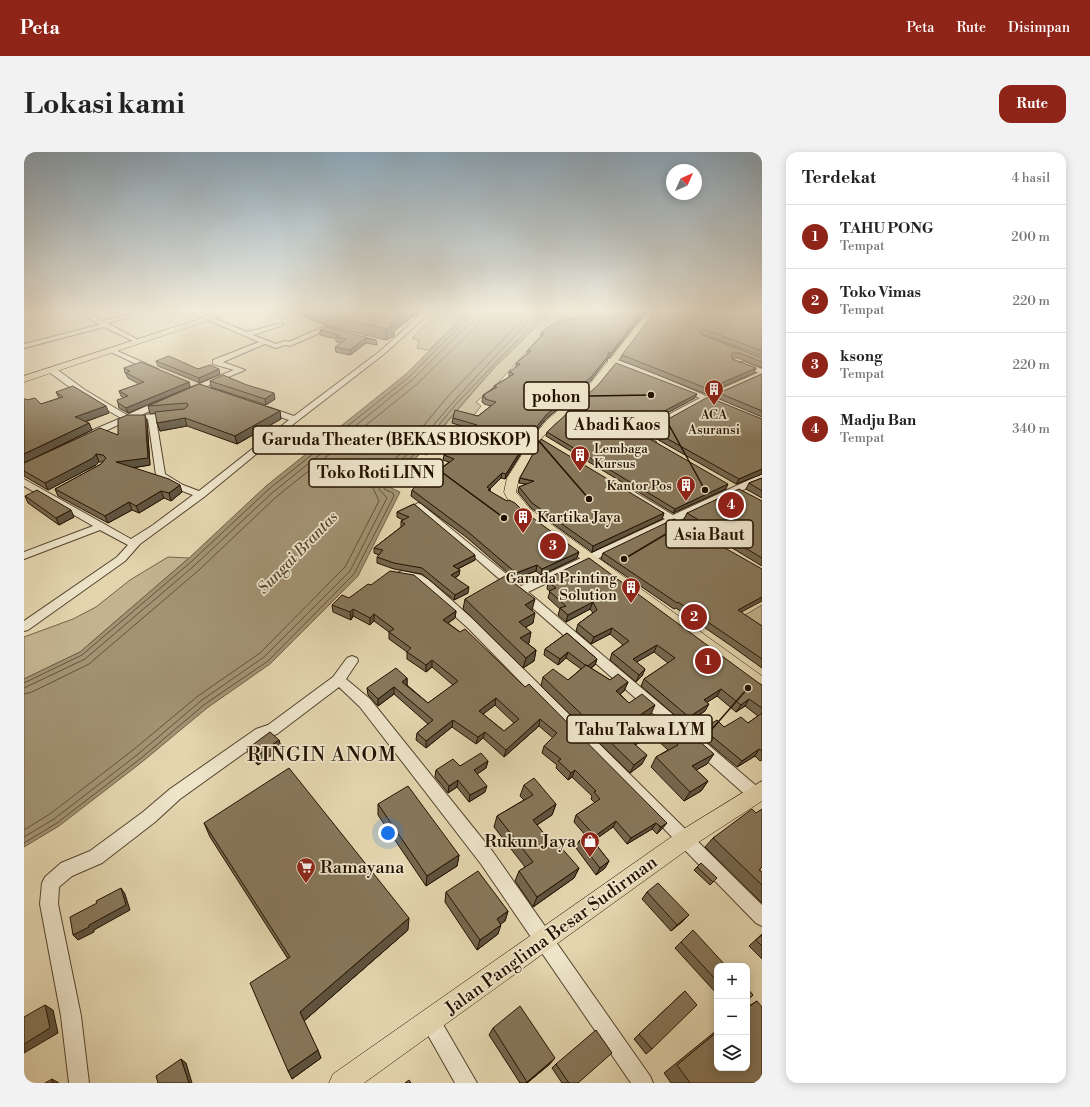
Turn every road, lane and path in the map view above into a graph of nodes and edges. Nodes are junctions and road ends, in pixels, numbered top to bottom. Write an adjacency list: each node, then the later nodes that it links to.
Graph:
1 (105, 353): 8 (main road)
2 (119, 353): 9 (street)
3 (235, 353): 13 (street)
4 (376, 353): 21 (street)
5 (617, 353): 6 (main road)
6 (611, 361): 15 (street); 38 (main road)
7 (734, 361): 10 (street)
8 (52, 370): 11 (main road); 19 (street)
9 (163, 372)
10 (762, 373): 15 (main road)
11 (24, 380)
12 (188, 382): 13 (street)
13 (200, 387): 14 (street); 19 (street)
14 (213, 391)
15 (706, 398): 16 (street); 23 (street)
16 (720, 404)
17 (255, 406): 21 (street)
18 (179, 415): 20 (street)
19 (127, 418): 20 (street); 22 (street)
20 (152, 418): 29 (street)
21 (295, 419): 29 (street)
22 (83, 438)
23 (661, 447)
24 (762, 477): 27 (street)
25 (24, 482): 28 (street)
26 (612, 482): 33 (street)
27 (732, 488): 31 (street); 33 (street)
28 (49, 493): 30 (street); 34 (street)
29 (201, 495): 36 (street)
30 (30, 497)
31 (749, 497)
32 (418, 506): 40 (street)
33 (673, 519): 35 (street); 38 (street)
34 (101, 526): 36 (street); 37 (street)
35 (687, 527)
36 (136, 542): 45 (street)
37 (24, 556)
38 (590, 557): 42 (street); 48 (main road)
39 (394, 574): 44 (street)
40 (506, 579): 41 (street); 42 (street)
41 (493, 586)
42 (520, 591): 49 (street)
43 (466, 600): 44 (street)
44 (453, 608): 50 (street)
45 (24, 627)
46 (352, 661): 47 (street)
47 (338, 681): 52 (street); 54 (street)
48 (762, 685)
49 (759, 792): 50 (main road, Jalan Panglima Besar Sudirman)
50 (684, 840): 51 (street); 52 (main road, Jalan Panglima Besar Sudirman)
51 (762, 917)
52 (544, 939): 53 (main road, Jalan Panglima Besar Sudirman); 57 (street)
53 (430, 1021): 55 (main road, Jalan Panglima Besar Sudirman); 56 (street)
54 (79, 1083)
55 (342, 1083)
56 (468, 1083)
57 (643, 1083)

